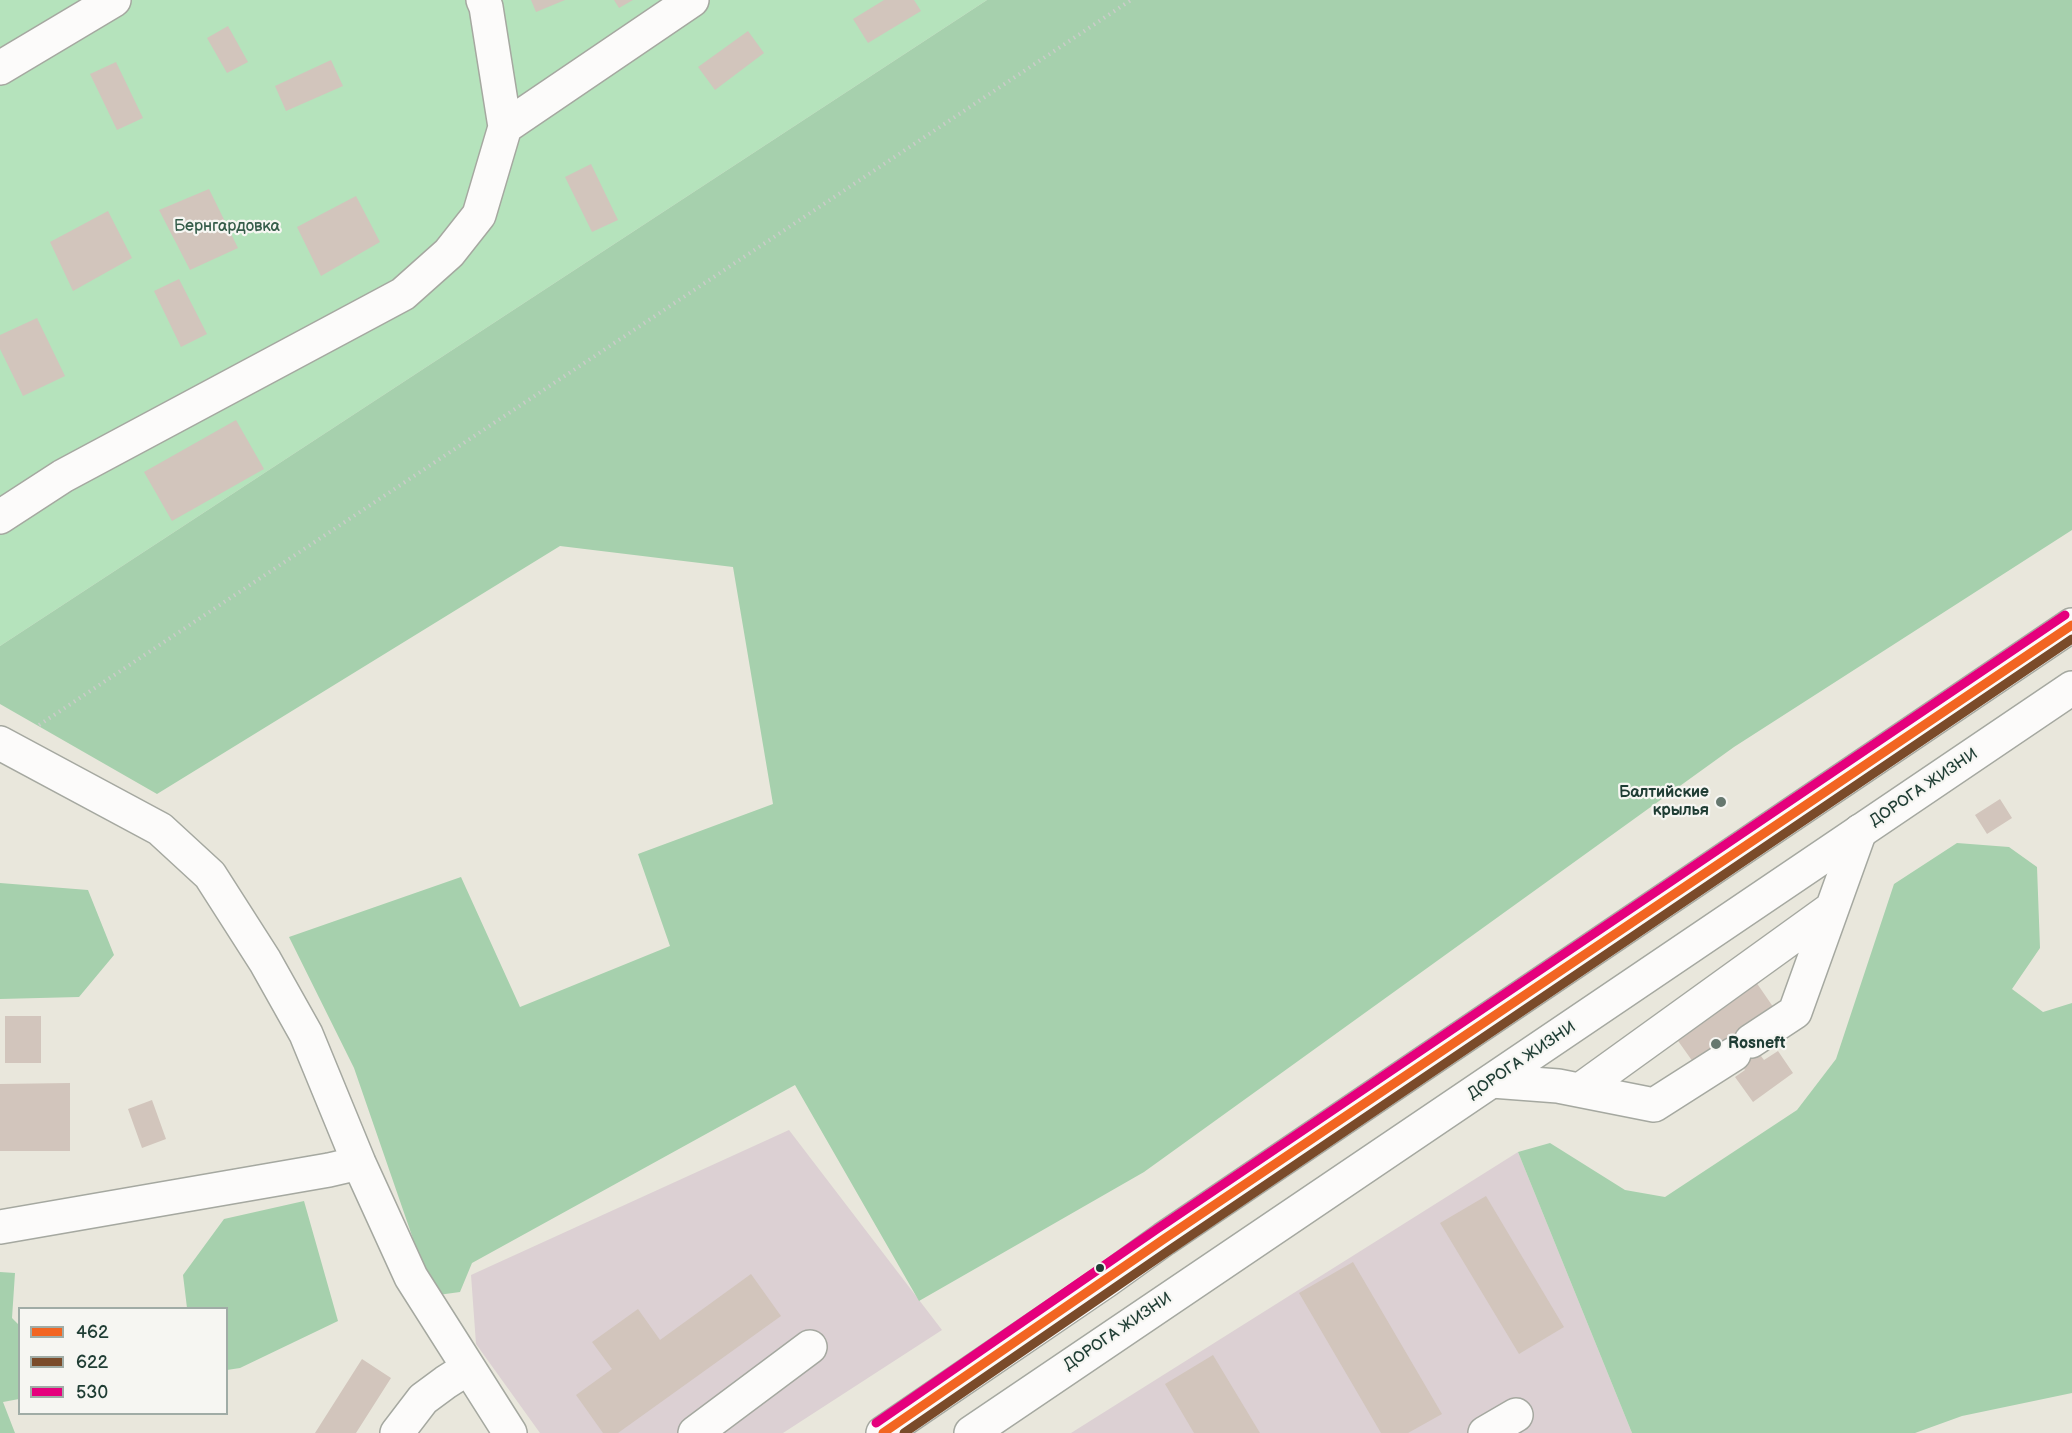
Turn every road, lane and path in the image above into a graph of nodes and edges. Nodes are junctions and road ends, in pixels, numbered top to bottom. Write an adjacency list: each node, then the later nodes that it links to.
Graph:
1 (114, 0): 5 (main road)
2 (483, 0): 6 (main road)
3 (692, 0): 6 (main road)
4 (1131, 0): 10 (path)
5 (0, 68)
6 (505, 128): 7 (main road)
7 (0, 517)
8 (2072, 625): 23 (main road)
9 (2072, 688): 11 (main road, ДОРОГА ЖИЗНИ)
10 (3, 744): 15 (main road)
11 (1860, 831): 12 (main road); 13 (main road, ДОРОГА ЖИЗНИ)
12 (1831, 909): 14 (main road); 14 (main road)
13 (1492, 1081): 14 (main road); 24 (main road, ДОРОГА ЖИЗНИ)
14 (1580, 1090)
15 (359, 1163): 16 (main road); 18 (main road)
16 (0, 1227)
17 (810, 1347): 22 (main road)
18 (468, 1368): 20 (main road); 21 (main road)
19 (1516, 1415): 25 (main road)
20 (397, 1433)
21 (510, 1433)
22 (695, 1433)
23 (884, 1433)
24 (971, 1433)
25 (1485, 1433)

